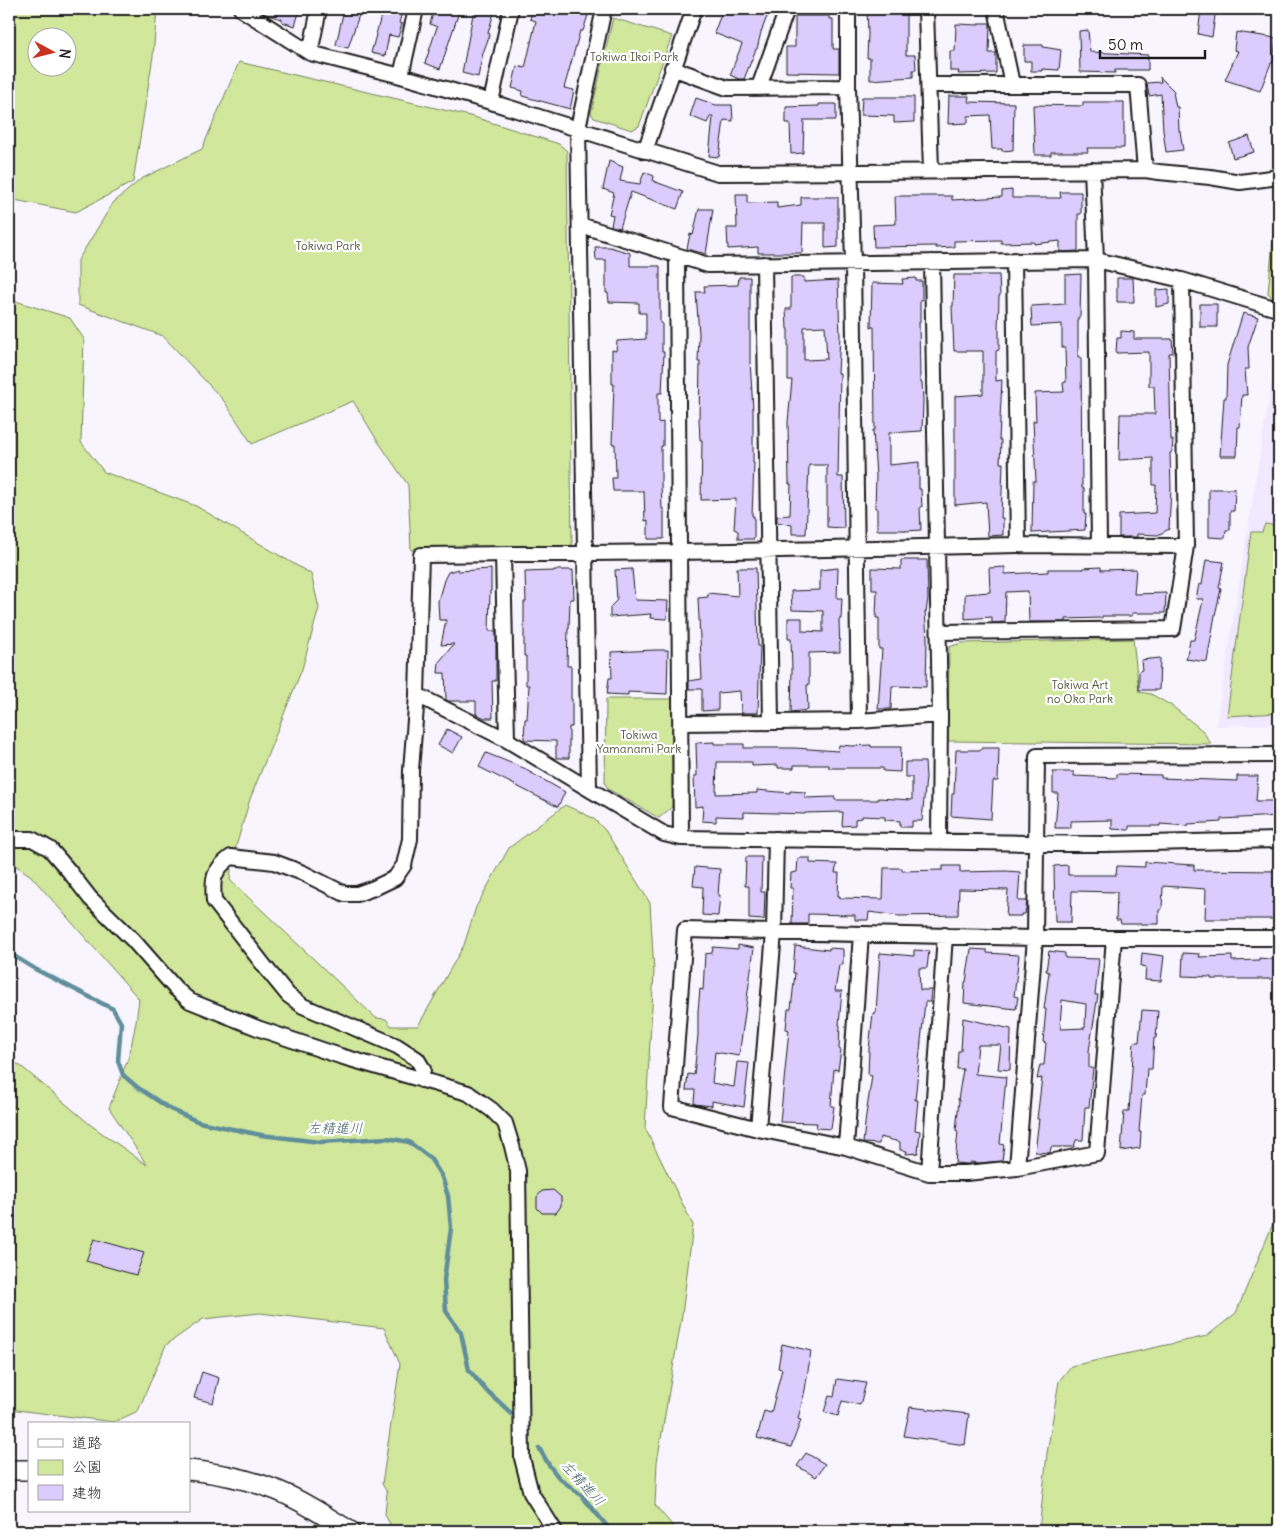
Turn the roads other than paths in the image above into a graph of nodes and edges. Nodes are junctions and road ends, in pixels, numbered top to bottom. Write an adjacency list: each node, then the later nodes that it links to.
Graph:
1 (241, 9): 11 (street)
2 (319, 9): 11 (street)
3 (416, 9): 13 (street)
4 (510, 9): 18 (street)
5 (604, 9): 19 (street)
6 (694, 9): 12 (street)
7 (787, 9): 16 (street)
8 (848, 9): 17 (street)
9 (926, 9): 15 (street)
10 (996, 9): 14 (street)
11 (310, 53): 13 (street)
12 (672, 68): 16 (street); 20 (street)
13 (402, 76): 18 (street)
14 (1012, 84): 15 (street); 22 (street)
15 (929, 85): 23 (street)
16 (759, 87): 17 (street)
17 (848, 87): 24 (street)
18 (491, 102): 19 (street)
19 (578, 128): 20 (street); 26 (street)
20 (645, 151): 24 (street)
21 (1092, 170): 22 (street); 23 (street); 29 (street)
22 (1145, 170): 25 (street)
23 (931, 171): 24 (street)
24 (850, 172): 31 (street)
25 (1279, 177)
26 (580, 225): 27 (street); 43 (street)
27 (677, 256): 32 (street); 41 (street)
28 (1014, 260): 29 (street); 30 (street); 35 (street)
29 (1096, 260): 33 (street); 36 (street)
30 (932, 262): 31 (street); 37 (street)
31 (853, 263): 32 (street); 39 (street)
32 (764, 264): 40 (street)
33 (1182, 280): 34 (street); 38 (street)
34 (1279, 308)
35 (1018, 544): 36 (street); 37 (street)
36 (1100, 545): 38 (street)
37 (937, 546): 39 (street); 44 (street)
38 (1186, 546): 44 (street)
39 (858, 549): 40 (street); 47 (street)
40 (768, 550): 41 (street); 48 (street)
41 (680, 552): 43 (street); 49 (street)
42 (503, 554): 43 (street); 45 (street); 50 (street)
43 (586, 554): 52 (street)
44 (939, 632): 46 (street)
45 (417, 695): 50 (street); 65 (street)
46 (940, 715): 47 (street); 57 (street)
47 (859, 721): 48 (street)
48 (771, 722): 49 (street)
49 (681, 723): 53 (street)
50 (507, 740): 52 (street)
51 (1279, 755): 58 (street)
52 (589, 789): 53 (street)
53 (681, 838): 54 (street)
54 (776, 838): 57 (street); 59 (street)
55 (1279, 840): 58 (street)
56 (9, 841): 65 (street)
57 (939, 841): 58 (street)
58 (1037, 843): 62 (street)
59 (774, 932): 60 (street); 66 (street); 66 (street)
60 (861, 934): 61 (street); 67 (street)
61 (945, 935): 62 (street); 69 (street)
62 (1035, 938): 63 (street); 68 (street)
63 (1114, 938): 64 (street); 68 (street)
64 (1279, 938)
65 (421, 1080): 74 (street)
66 (758, 1129): 67 (street)
67 (846, 1147): 69 (street)
68 (1017, 1168): 69 (street)
69 (929, 1174)
70 (9, 1470): 71 (street)
71 (28, 1470)
72 (190, 1470): 73 (street)
73 (350, 1531)
74 (555, 1531)

